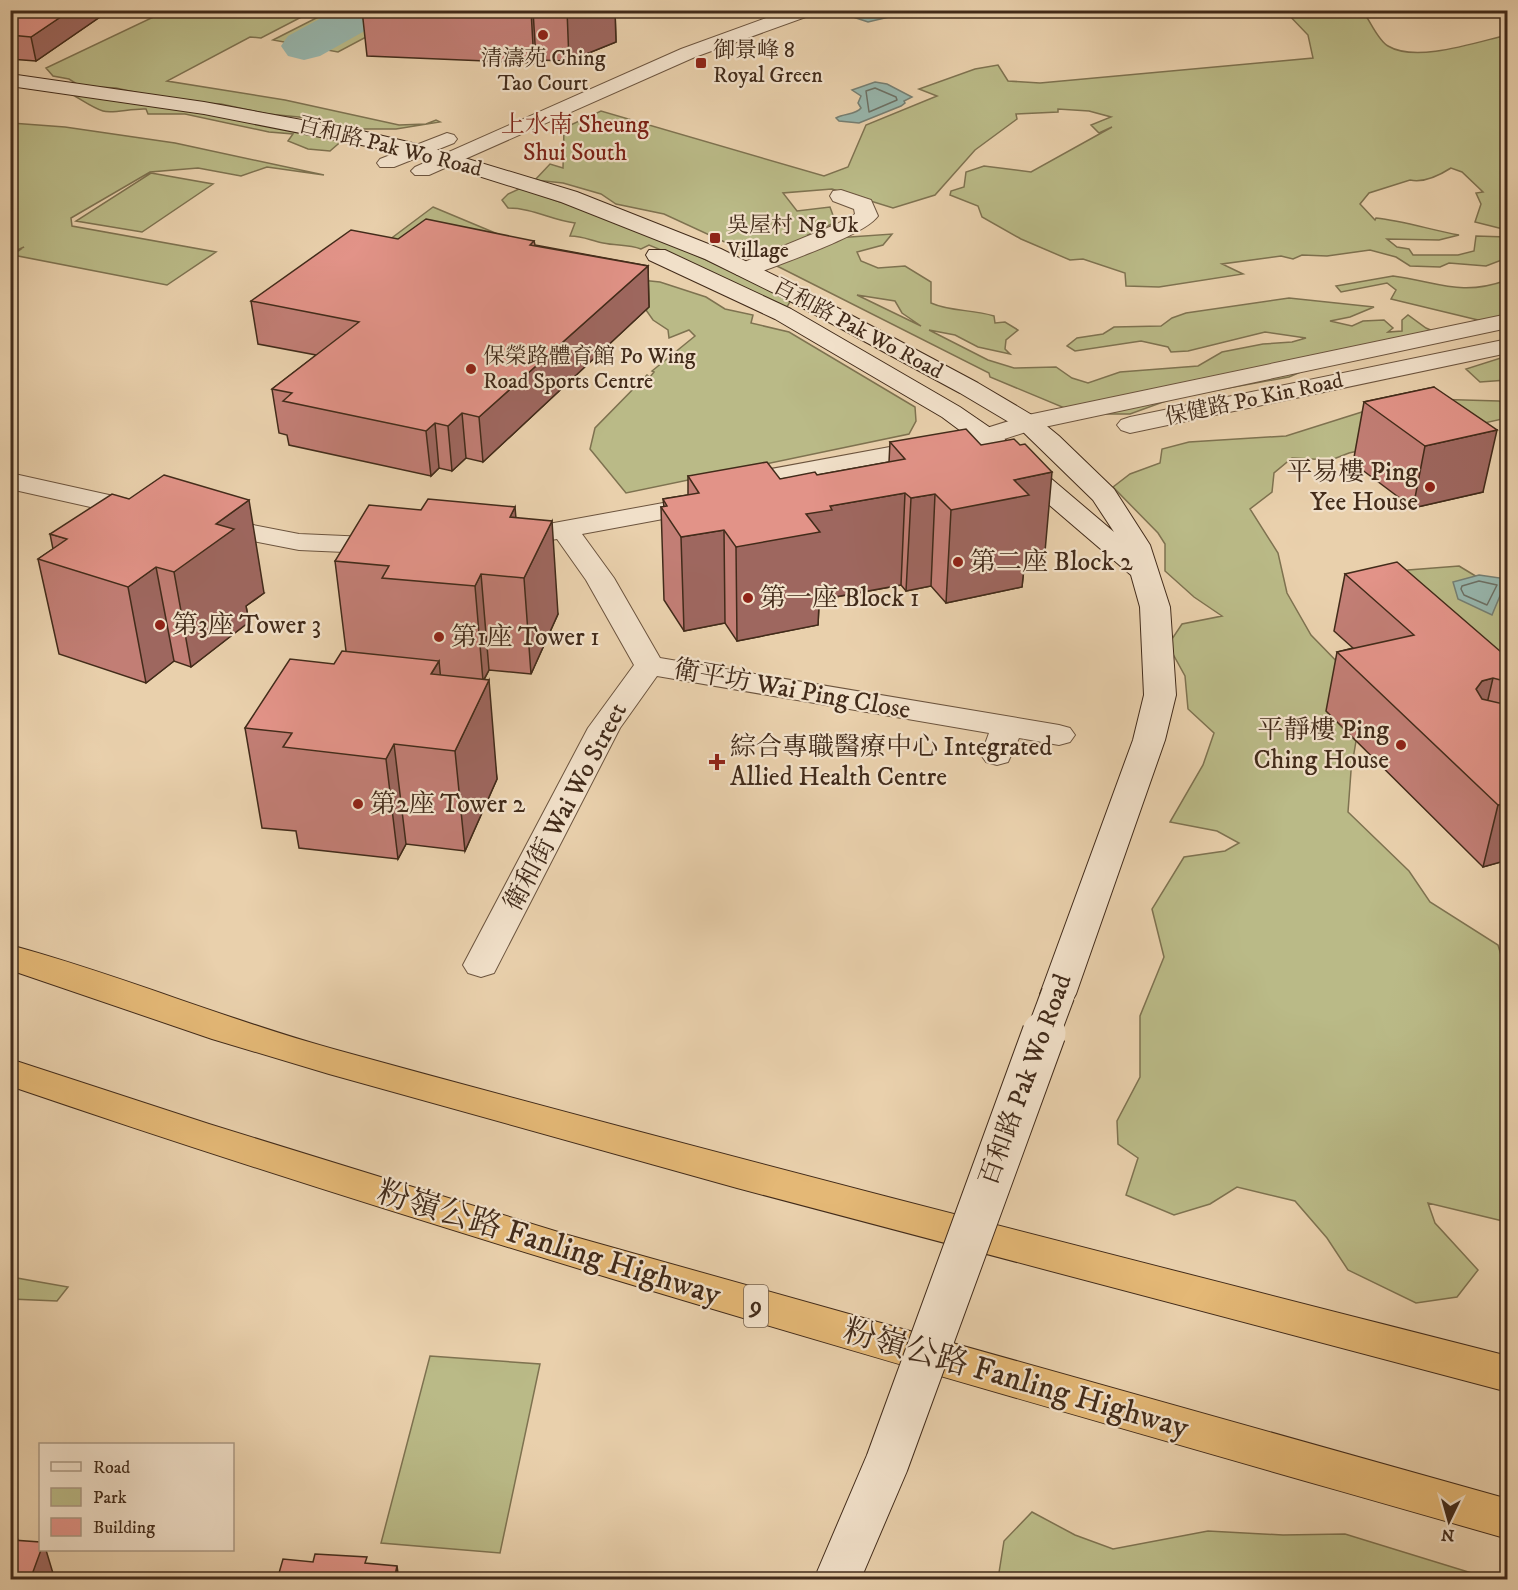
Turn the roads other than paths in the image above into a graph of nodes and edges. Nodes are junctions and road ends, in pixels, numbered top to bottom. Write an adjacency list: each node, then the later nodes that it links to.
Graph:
1 (764, 10): 5 (street)
2 (808, 10): 4 (street)
3 (14, 87): 5 (street, 百和路 Pak Wo Road); 5 (street, 百和路 Pak Wo Road)
4 (448, 159): 5 (street); 7 (street, 百和路 Pak Wo Road)
5 (420, 161): 12 (street, 百和路 Pak Wo Road)
6 (841, 196): 7 (street)
7 (745, 270): 10 (street, 百和路 Pak Wo Road)
8 (1508, 321): 10 (street, 保健路 Po Kin Road)
9 (1508, 346): 11 (street, 保健路 Po Kin Road)
10 (1028, 423): 11 (street, 百和路 Pak Wo Road); 12 (street, 保健路 Po Kin Road)
11 (1050, 442): 12 (street, 保健路 Po Kin Road); 17 (street, 百和路 Pak Wo Road)
12 (993, 444): 14 (street); 14 (street); 17 (street, 百和路 Pak Wo Road)
13 (10, 481): 16 (street)
14 (565, 531): 15 (street); 18 (street)
15 (480, 543)
16 (411, 546)
17 (1143, 571): 25 (street, 百和路 Pak Wo Road, bridge)
18 (649, 665): 19 (street, 衛平坊 Wai Ping Close); 21 (street, 衛和街 Wai Wo Street)
19 (1059, 735)
20 (10, 957): 23 (highway)
21 (482, 965)
22 (10, 1072): 24 (highway, 粉嶺公路 Fanling Highway / 9)
23 (1508, 1374)
24 (1508, 1519)
25 (837, 1580)

